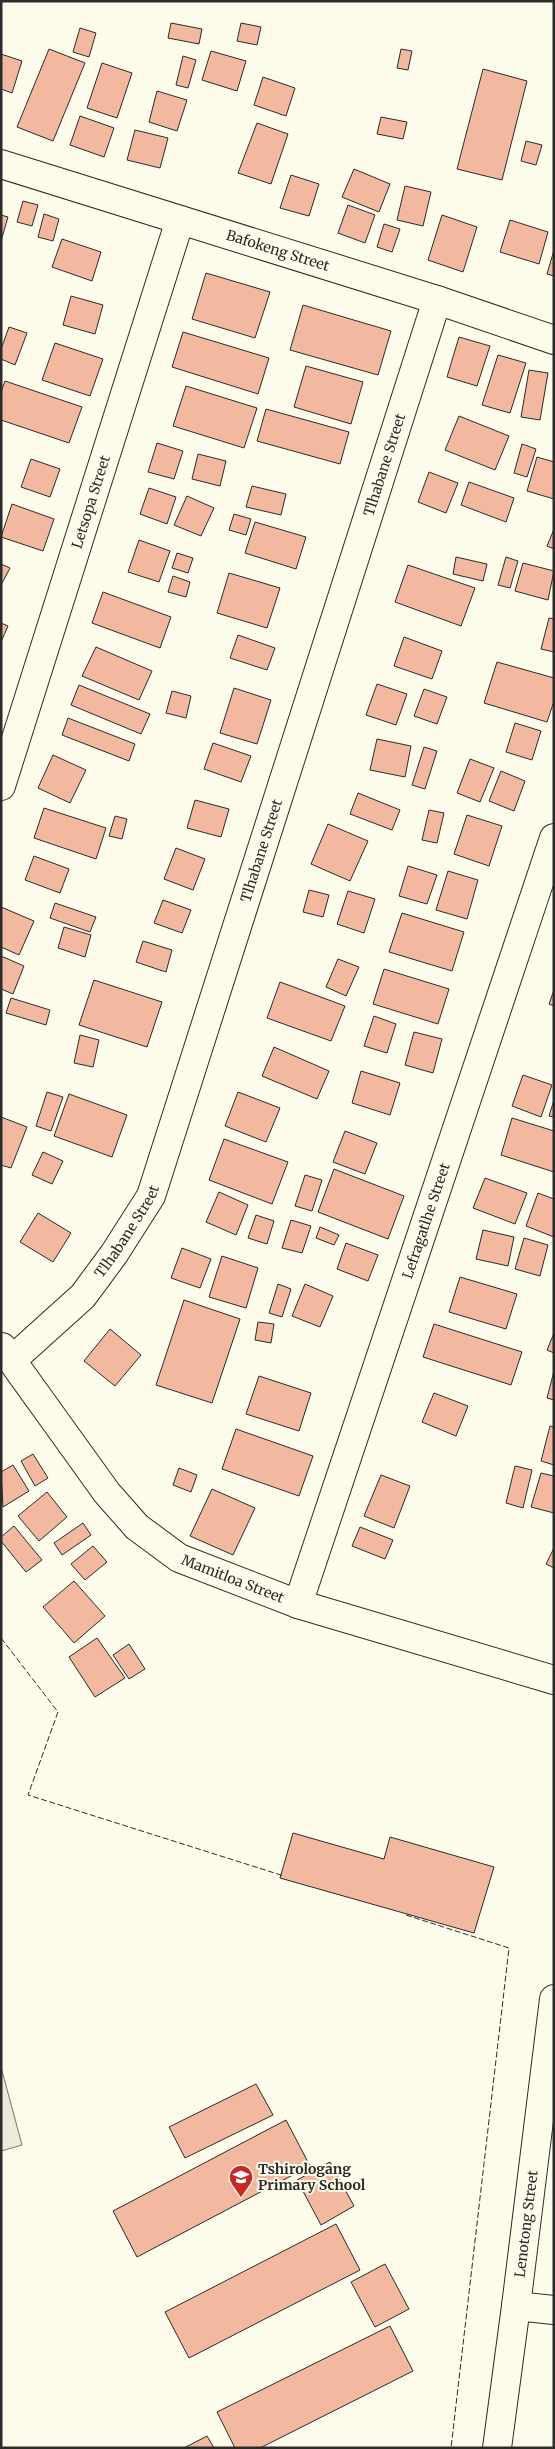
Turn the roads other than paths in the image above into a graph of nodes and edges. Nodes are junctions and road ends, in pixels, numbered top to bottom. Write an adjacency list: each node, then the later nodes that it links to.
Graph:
1 (1, 164): 2 (street, Bafokeng Street)
2 (180, 220): 3 (street, Bafokeng Street); 5 (street, Letsopa Street)
3 (437, 300): 4 (street, Bafokeng Street); 7 (street, Tlhabane Street)
4 (554, 340)
5 (1, 786)
6 (554, 838): 8 (street, Lefragatlhe Street)
7 (7, 1353): 8 (street, Mamitloa Street)
8 (298, 1604): 9 (street, Mamitloa Street)
9 (554, 1680)
10 (554, 1999): 11 (street, Lenotong Street)
11 (516, 2306): 12 (street); 13 (street, Lenotong Street)
12 (554, 2310)
13 (497, 2448)

